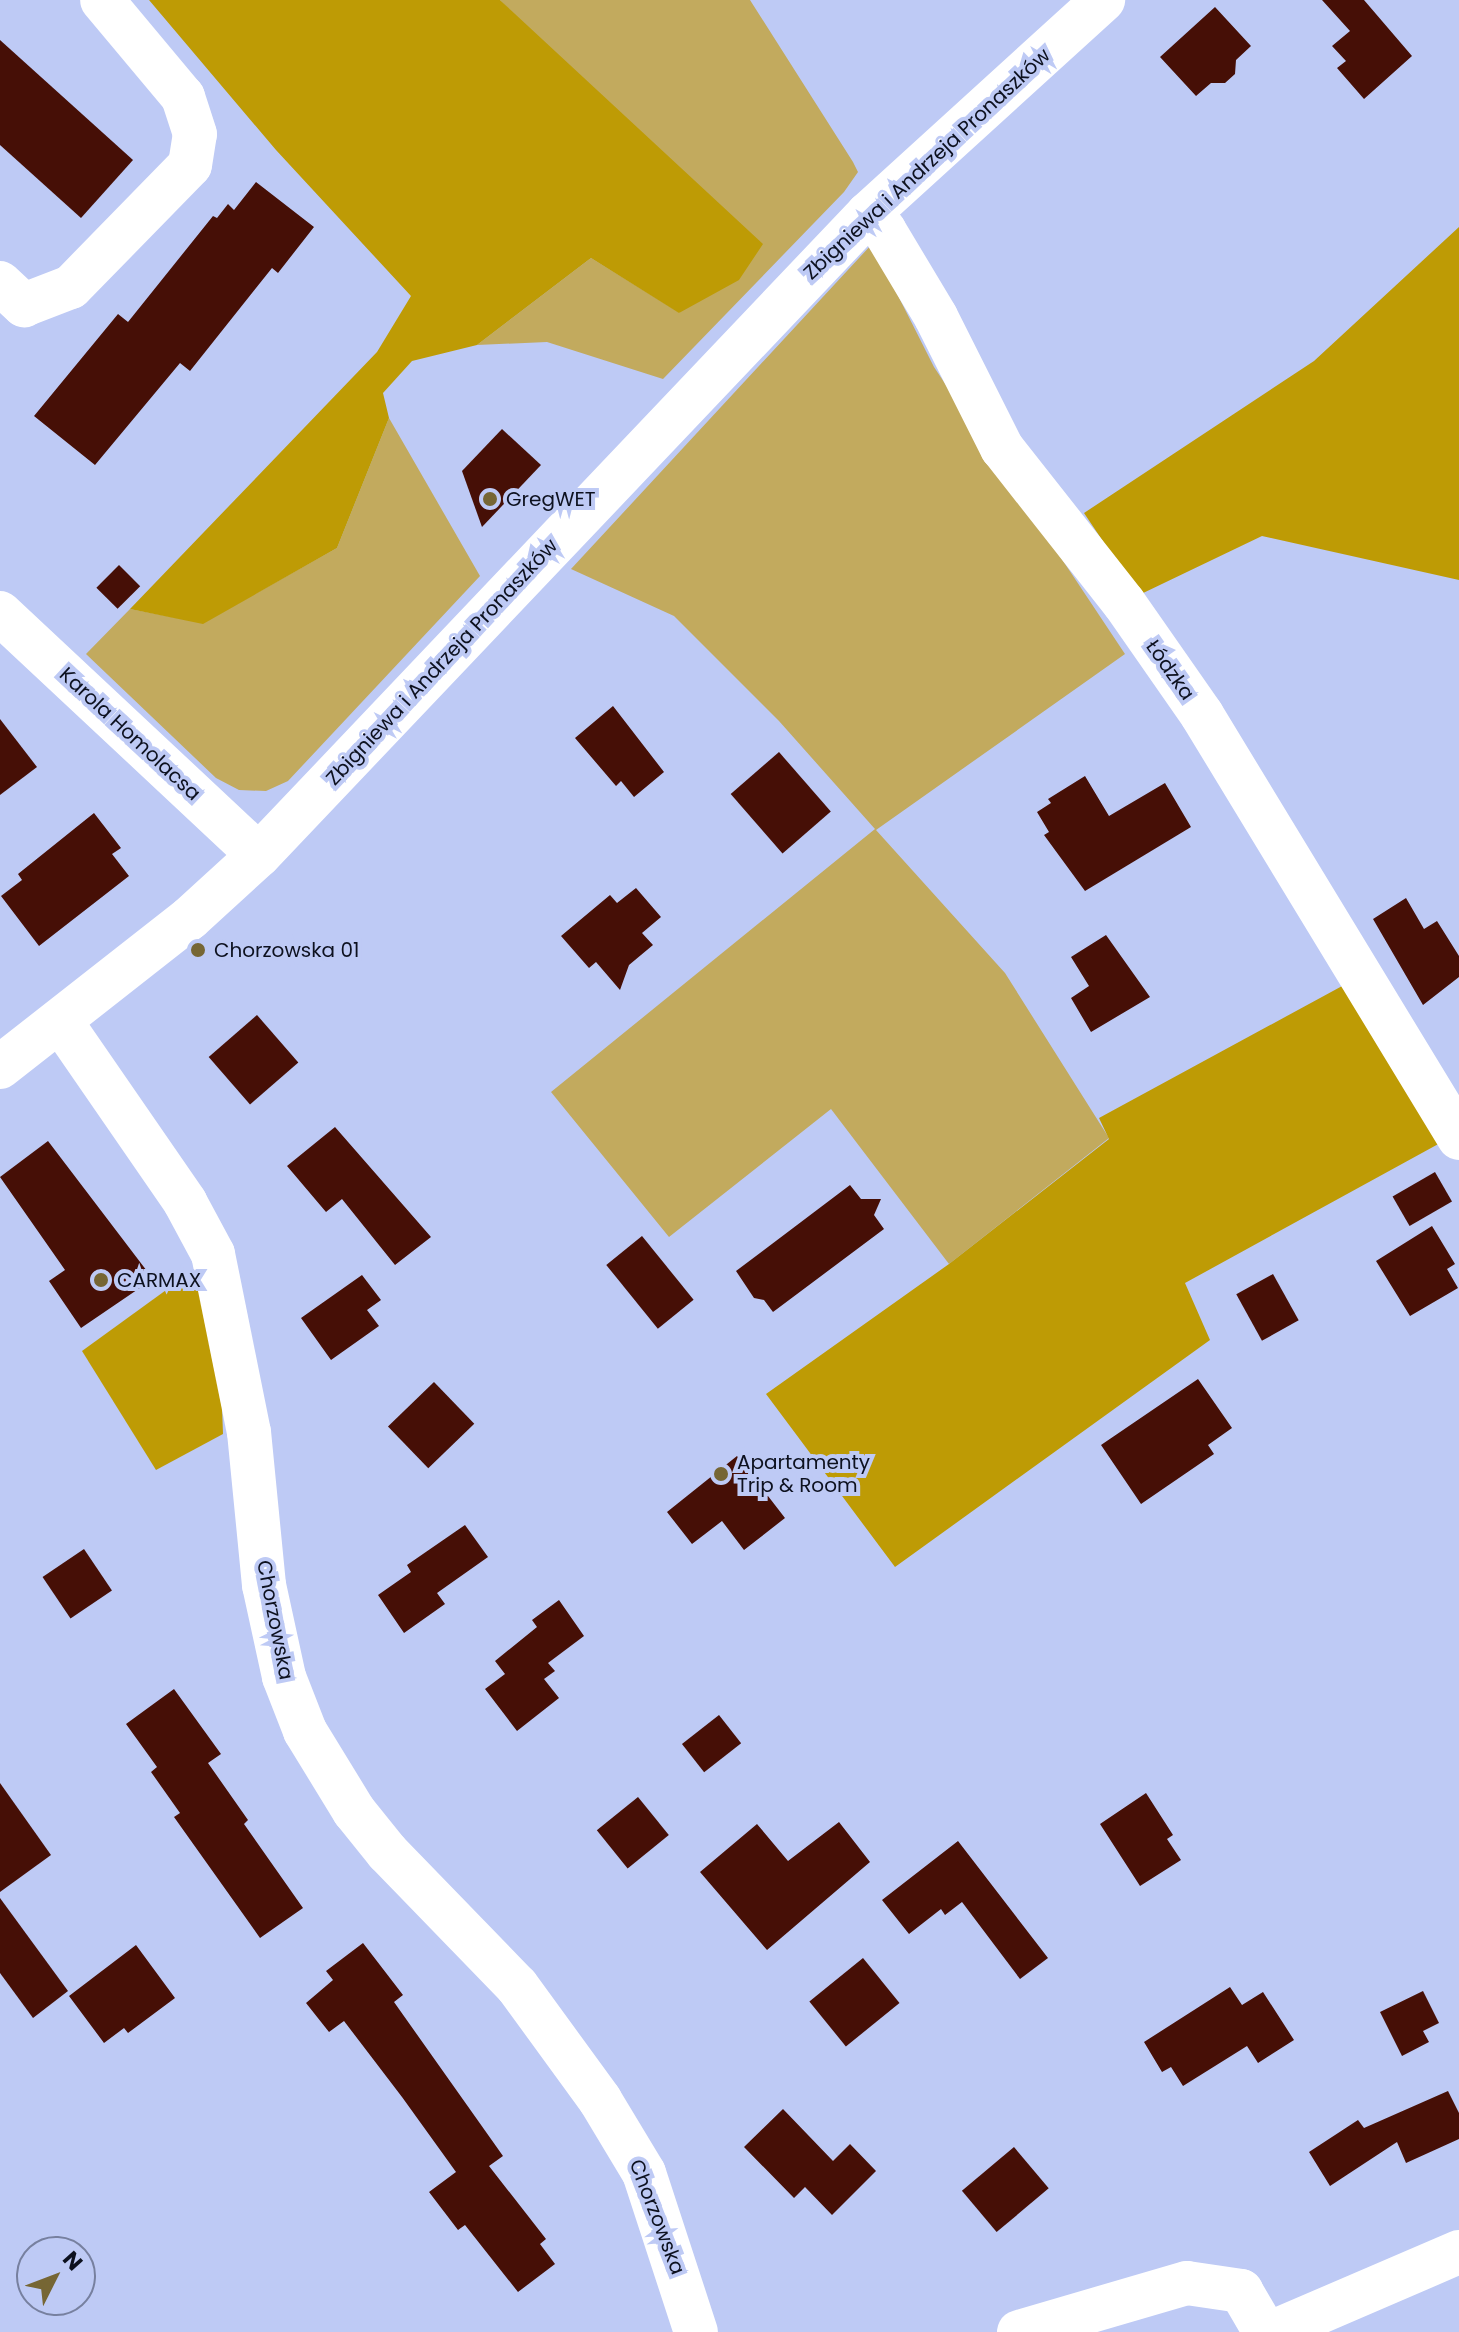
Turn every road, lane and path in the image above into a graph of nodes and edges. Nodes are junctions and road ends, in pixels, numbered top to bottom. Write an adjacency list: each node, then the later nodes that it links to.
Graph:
1 (102, 0): 4 (street)
2 (1103, 0): 3 (street, Zbigniewa i Andrzeja Pronaszków)
3 (868, 214): 6 (street, Zbigniewa i Andrzeja Pronaszków); 9 (street, Łódzka)
4 (0, 283)
5 (0, 613): 6 (street, Karola Homolacsa)
6 (259, 855): 7 (street, Zbigniewa i Andrzeja Pronaszków)
7 (61, 1022): 8 (street, Zbigniewa i Andrzeja Pronaszków); 11 (street, Chorzowska)
8 (0, 1067)
9 (1459, 1138)
10 (1459, 2252): 14 (street)
11 (696, 2332)
12 (1019, 2332): 13 (street)
13 (1265, 2332)
14 (1273, 2332)

